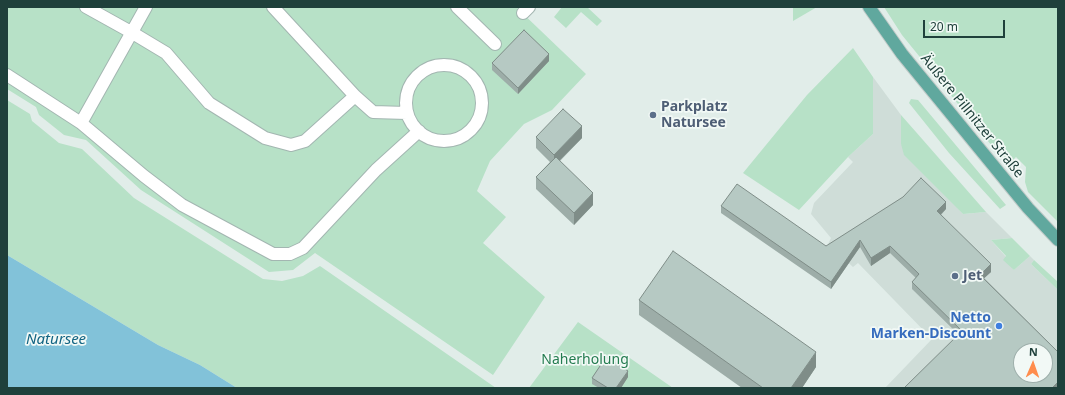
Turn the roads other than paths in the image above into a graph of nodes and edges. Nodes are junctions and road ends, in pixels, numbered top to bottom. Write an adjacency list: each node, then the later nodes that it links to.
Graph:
1 (86, 7): 6 (lane)
2 (146, 7): 6 (lane)
3 (273, 7): 9 (lane)
4 (457, 7): 7 (lane)
5 (869, 7): 13 (main road, Äußere Pillnitzer Straße)
6 (131, 32): 9 (lane); 11 (lane)
7 (495, 44)
8 (7, 75): 11 (lane)
9 (355, 96): 10 (lane)
10 (407, 113): 12 (lane); 12 (lane)
11 (81, 123): 12 (lane)
12 (419, 131)
13 (1058, 240)

